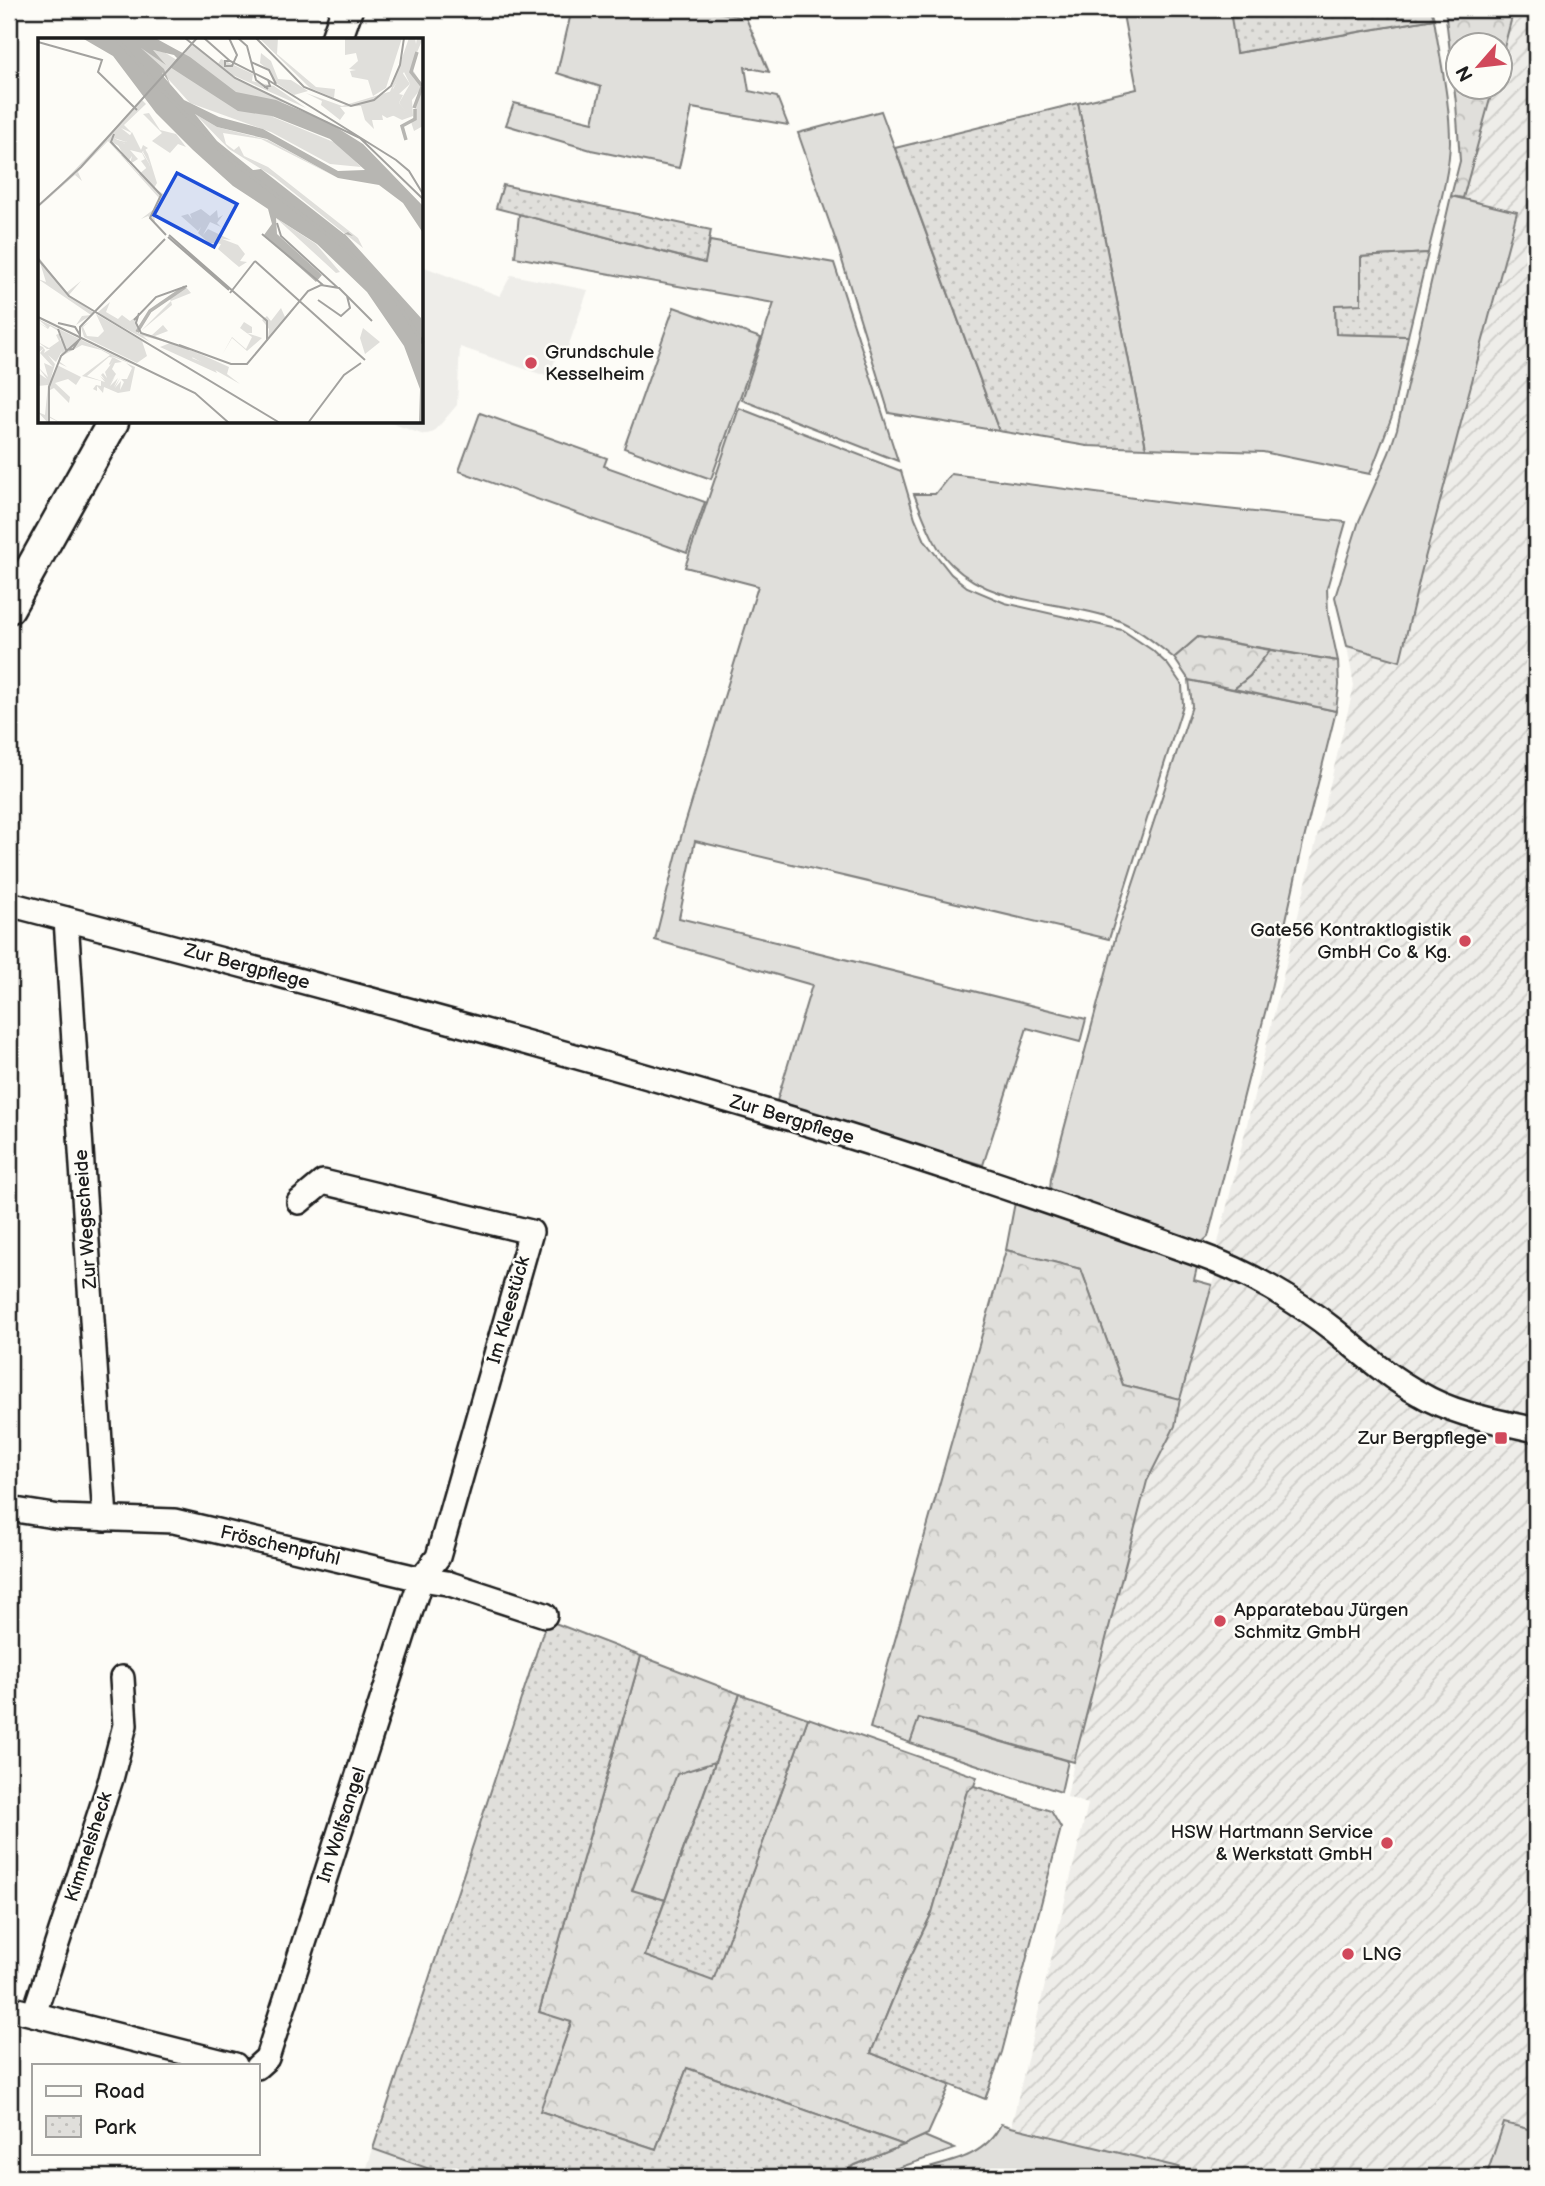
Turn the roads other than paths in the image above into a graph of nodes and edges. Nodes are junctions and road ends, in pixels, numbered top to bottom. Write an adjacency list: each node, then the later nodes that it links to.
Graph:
1 (346, 9): 2 (street)
2 (337, 38)
3 (112, 424): 4 (street)
4 (9, 608)
5 (9, 904): 6 (street, Zur Bergpflege)
6 (66, 919): 8 (street, Zur Bergpflege); 10 (street, Zur Wegscheide)
7 (299, 1202): 11 (street, Im Kleestück)
8 (1536, 1430)
9 (9, 1509): 10 (street, Fröschenpfuhl)
10 (105, 1519): 11 (street, Fröschenpfuhl)
11 (421, 1579): 12 (street, Fröschenpfuhl); 17 (street, Im Wolfsangel)
12 (545, 1615)
13 (122, 1678): 15 (street, Kimmelsheck)
14 (9, 2008): 15 (street)
15 (34, 2014): 16 (street)
16 (231, 2064)
17 (259, 2065)

